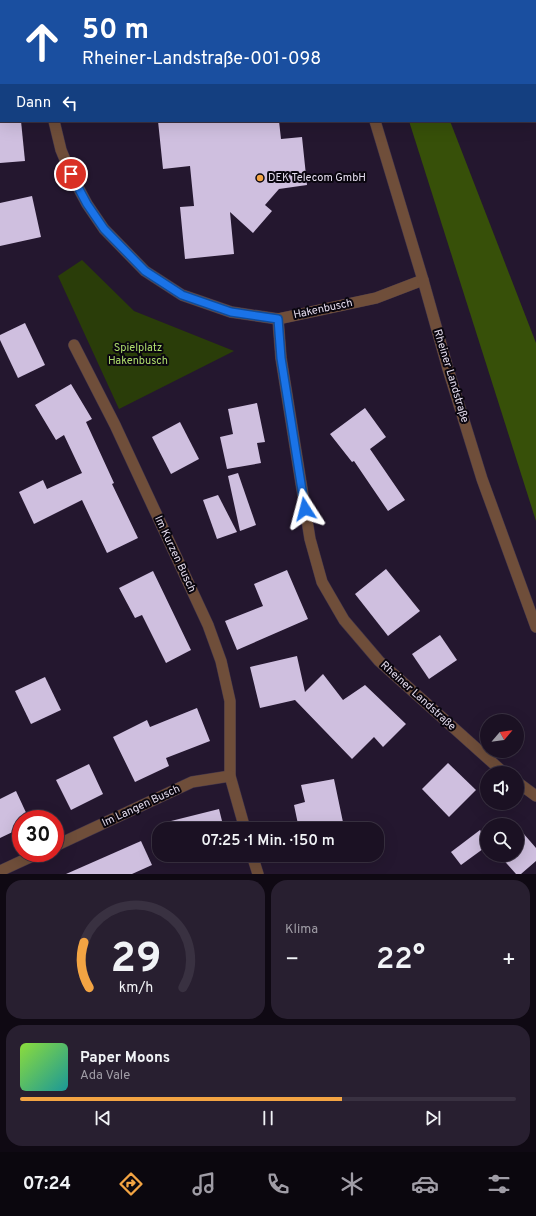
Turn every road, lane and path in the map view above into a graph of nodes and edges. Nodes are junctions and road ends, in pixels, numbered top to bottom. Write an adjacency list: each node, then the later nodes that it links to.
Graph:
1 (54, 122): 4 (street, Hakenbusch)
2 (375, 122): 3 (street, Rheiner Landstraße)
3 (423, 280): 4 (street, Hakenbusch); 6 (street, Rheiner Landstraße)
4 (278, 319): 7 (street, Rheiner Landstraße)
5 (74, 345): 8 (street, Im Kurzen Busch)
6 (536, 627)
7 (496, 766)
8 (230, 776): 11 (street, Im Kurzen Busch); 12 (street, Im Langen Busch)
9 (524, 787): 10 (street)
10 (536, 796)
11 (243, 822)
12 (64, 842)
13 (20, 862): 15 (street)
14 (254, 862): 16 (street)
15 (0, 871)
16 (258, 874)

